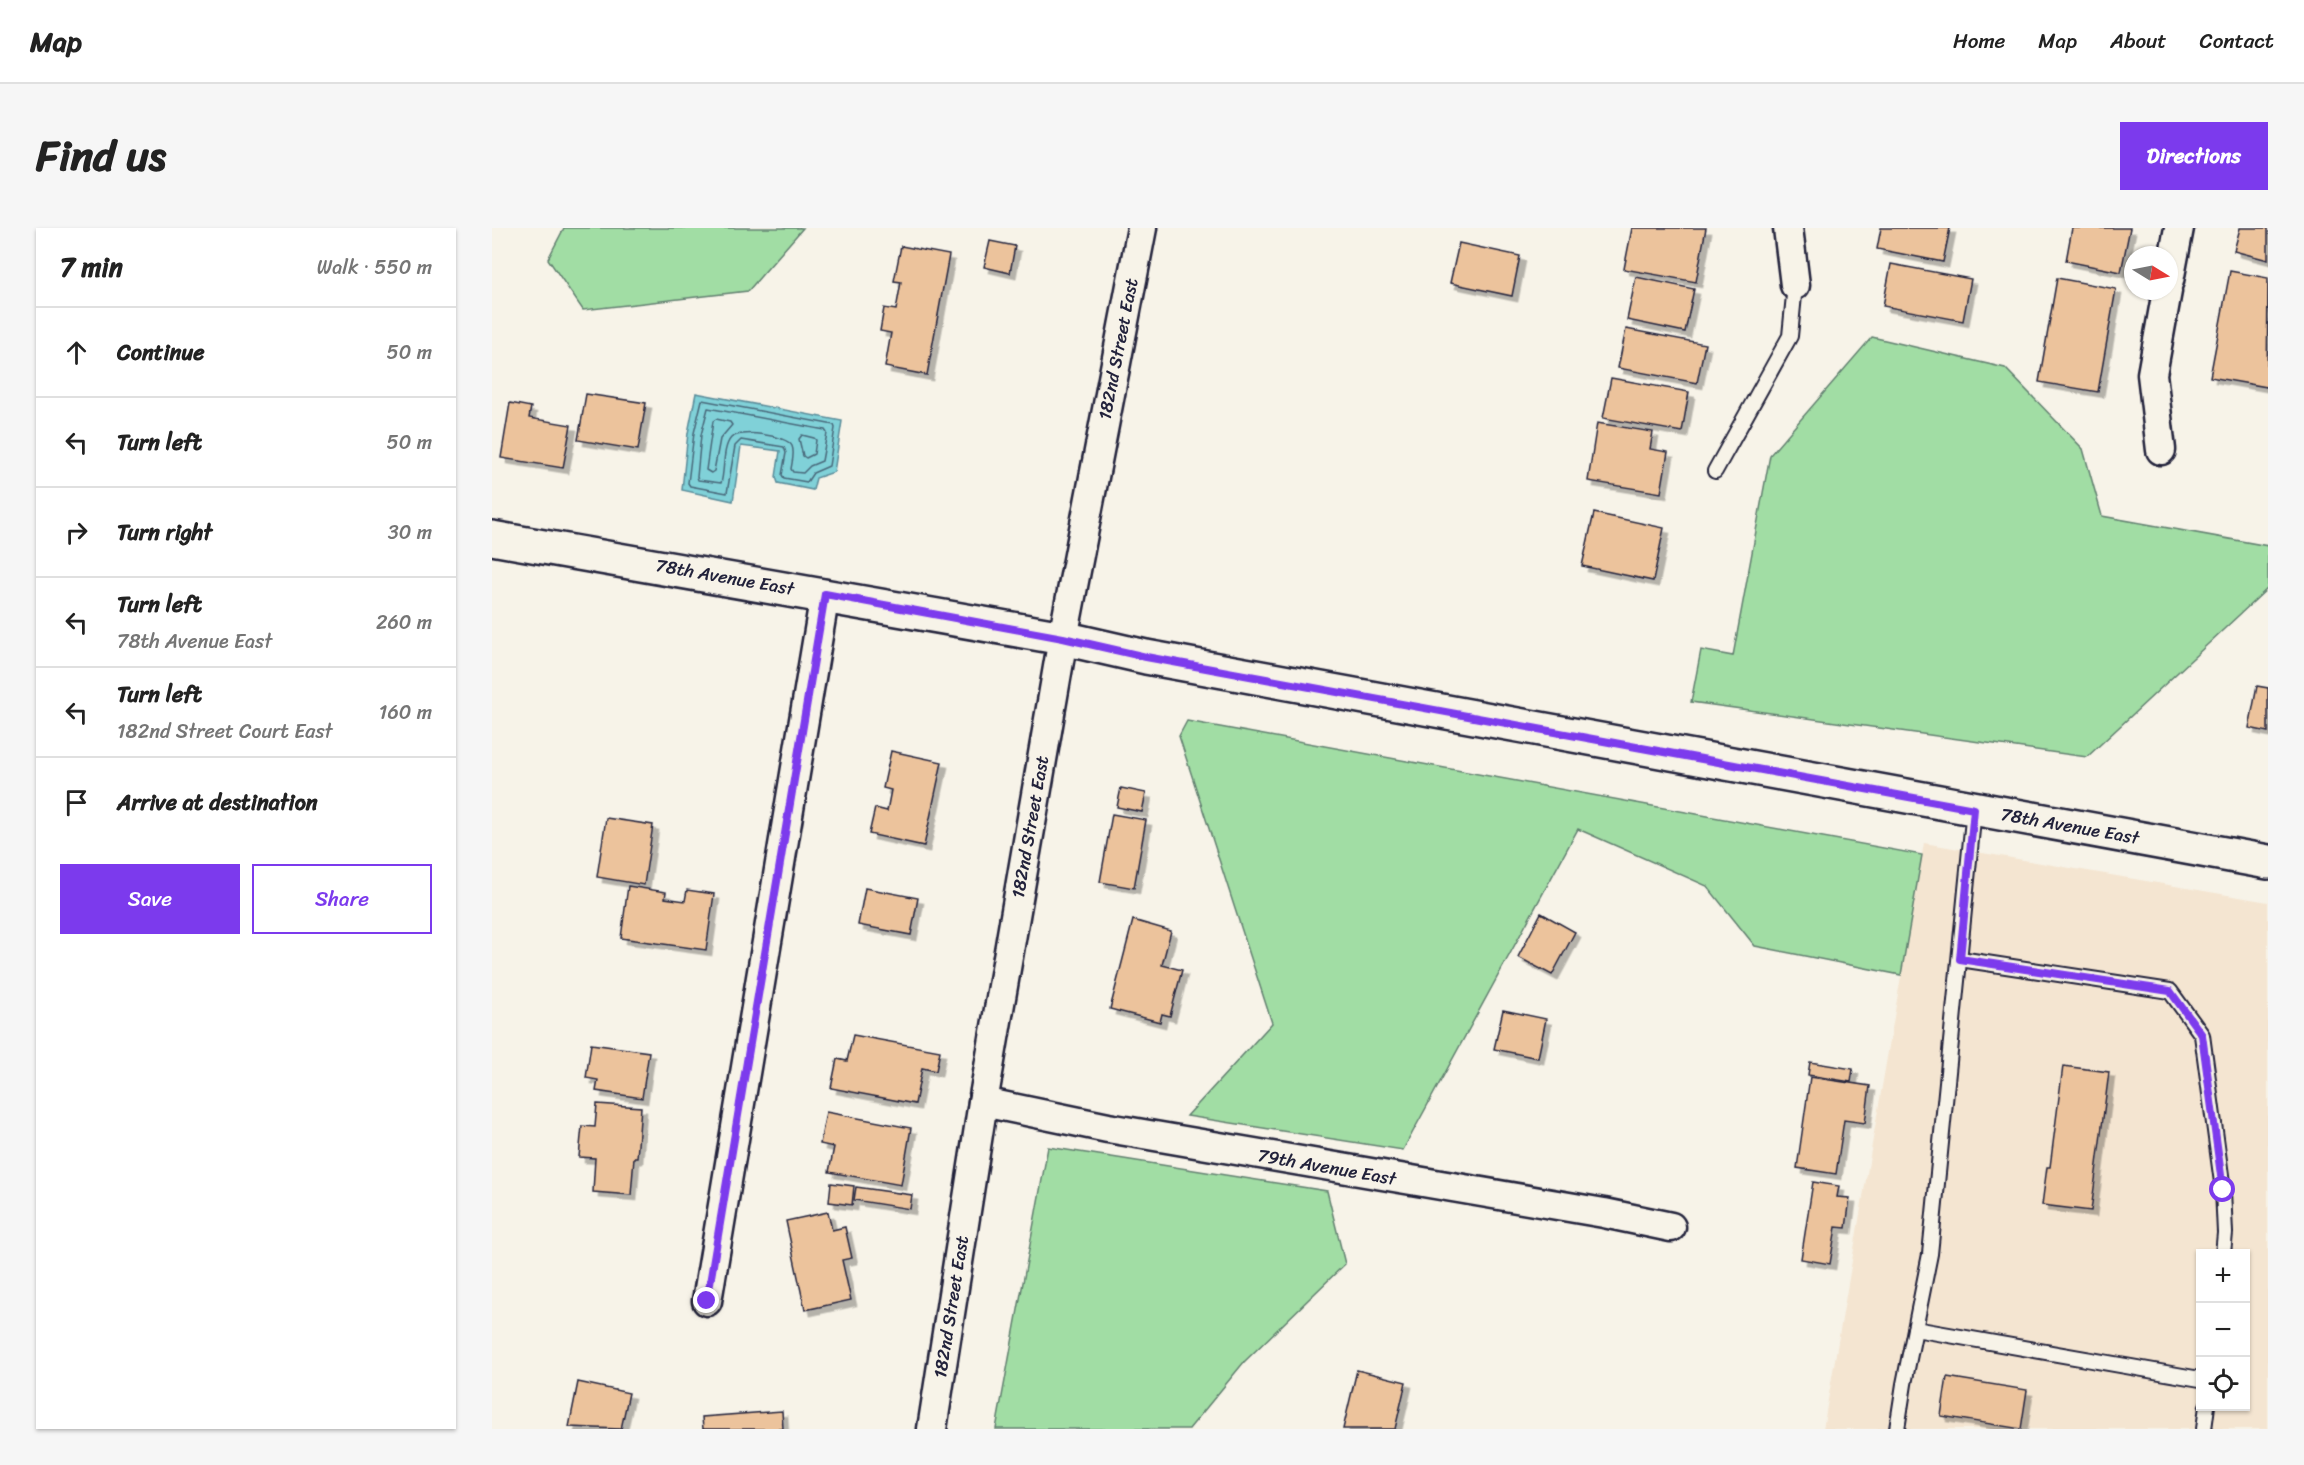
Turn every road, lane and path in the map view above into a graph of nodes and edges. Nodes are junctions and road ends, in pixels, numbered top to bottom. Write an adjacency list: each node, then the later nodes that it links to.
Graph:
1 (1142, 228): 11 (street, 182nd Street East)
2 (1788, 228): 5 (street)
3 (2179, 228): 4 (street)
4 (2176, 246)
5 (1795, 285): 8 (lane)
6 (2165, 300): 7 (street)
7 (2161, 450)
8 (1715, 471)
9 (492, 538): 10 (street, 78th Avenue East)
10 (825, 594): 11 (street, 78th Avenue East); 18 (street)
11 (1063, 638): 12 (street, 78th Avenue East); 15 (street, 182nd Street East)
12 (1974, 809): 13 (street, 78th Avenue East); 14 (lane)
13 (2268, 861)
14 (1960, 959): 17 (lane); 19 (lane)
15 (983, 1102): 16 (street, 79th Avenue East); 22 (street, 182nd Street East)
16 (1671, 1227)
17 (2223, 1249)
18 (707, 1301)
19 (1915, 1329): 20 (lane); 23 (lane)
20 (2196, 1378)
21 (2206, 1411): 24 (lane)
22 (932, 1429)
23 (1897, 1429)
24 (2204, 1429)

